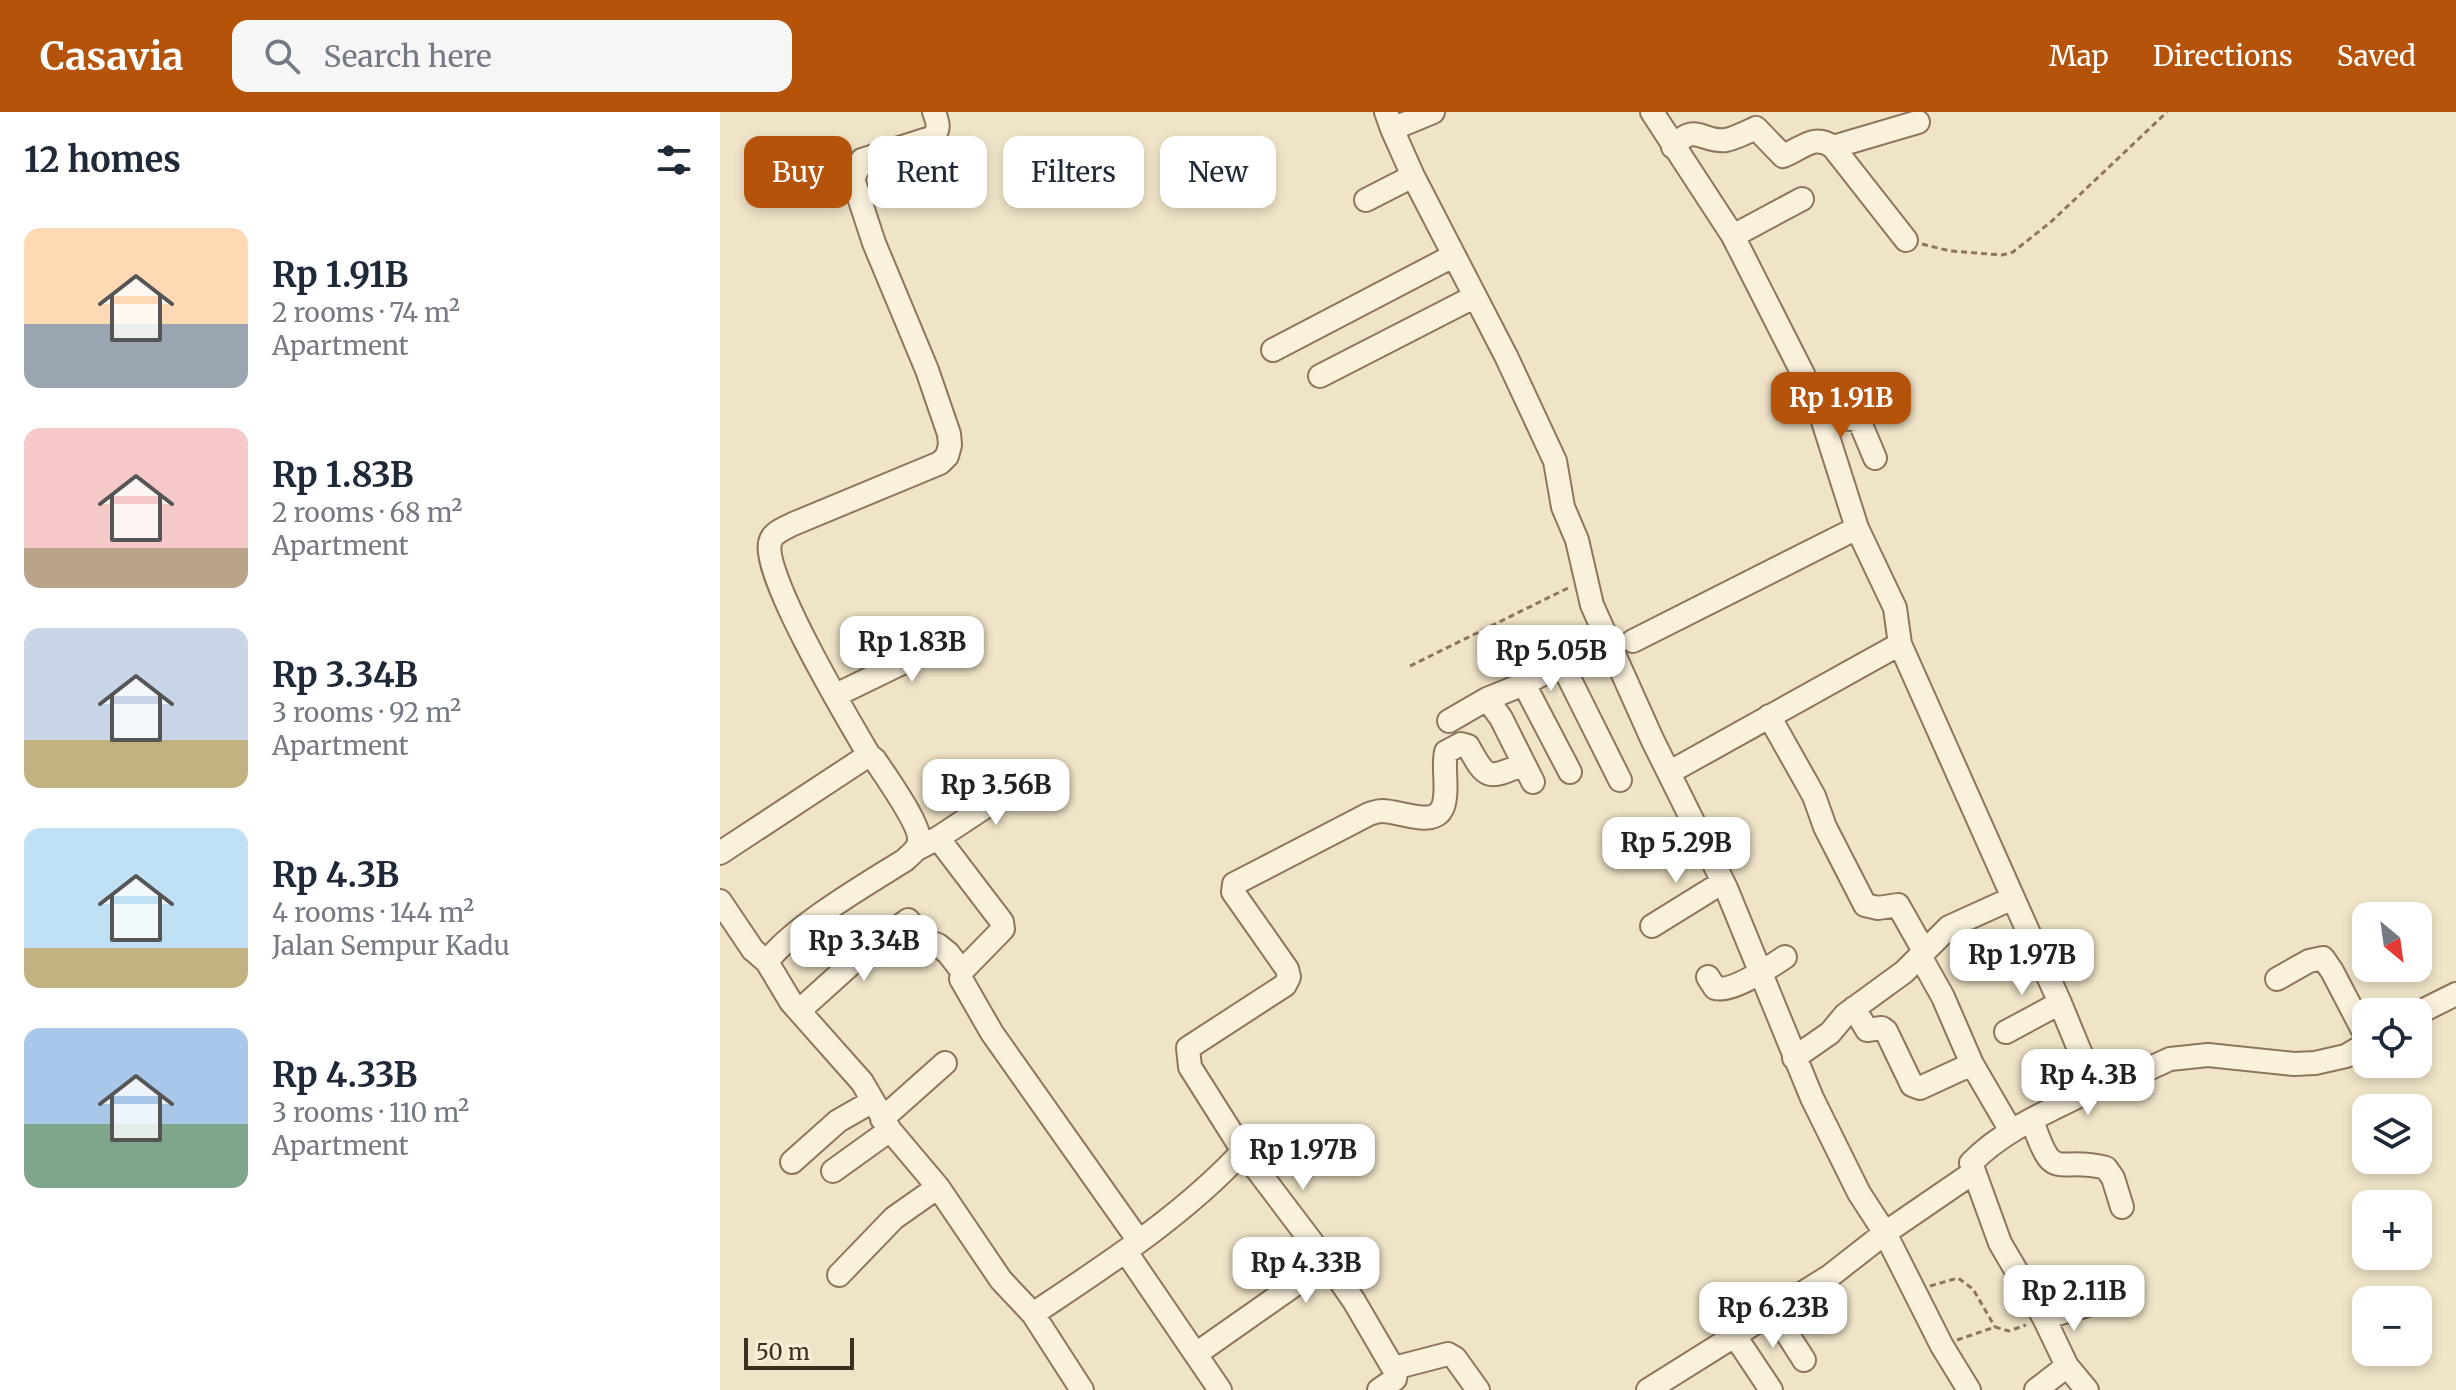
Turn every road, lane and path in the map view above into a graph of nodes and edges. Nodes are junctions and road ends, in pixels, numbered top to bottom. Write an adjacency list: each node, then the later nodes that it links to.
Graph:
1 (934, 112): 29 (street)
2 (1433, 112): 5 (street)
3 (2167, 112): 13 (path)
4 (1660, 117): 7 (street)
5 (1389, 120): 9 (street)
6 (1918, 122): 8 (street)
7 (1673, 147): 8 (street); 12 (street)
8 (1833, 147): 13 (street)
9 (1413, 176): 11 (street); 14 (street)
10 (1802, 199): 12 (street)
11 (1366, 200)
12 (1733, 236): 18 (street)
13 (1906, 240)
14 (1453, 256): 15 (street); 16 (street)
15 (1474, 297): 17 (street); 21 (street)
16 (1273, 350)
17 (1320, 376)
18 (1821, 415): 19 (street); 20 (street)
19 (1875, 458)
20 (1857, 528): 24 (street); 25 (street)
21 (1584, 579): 23 (street); 27 (path)
22 (968, 631): 29 (street)
23 (1606, 639): 26 (street); 35 (street)
24 (1633, 641)
25 (1900, 644): 31 (street); 42 (street)
26 (1562, 664): 28 (street); 37 (street)
27 (1410, 666)
28 (1524, 684): 30 (street); 34 (street)
29 (836, 695): 33 (street)
30 (1487, 699): 32 (street); 67 (street)
31 (1769, 716): 35 (street); 45 (street)
32 (1449, 721)
33 (869, 755): 39 (street); 40 (street)
34 (1570, 772)
35 (1670, 772): 41 (street)
36 (1029, 778): 38 (street)
37 (1620, 780)
38 (938, 838): 39 (street); 48 (street)
39 (917, 849): 47 (street)
40 (720, 853)
41 (1723, 882): 44 (street); 49 (street)
42 (2013, 898): 45 (street); 53 (street)
43 (720, 901): 47 (street)
44 (1652, 926)
45 (1922, 954): 55 (street); 62 (street)
46 (1785, 957): 49 (street)
47 (767, 962): 57 (street)
48 (962, 971): 57 (street); 74 (street)
49 (1760, 973): 50 (street); 60 (street)
50 (1708, 977)
51 (2277, 979): 56 (street)
52 (2456, 994): 54 (street)
53 (2060, 1003): 58 (street); 63 (street)
54 (2432, 1006)
55 (1854, 1008): 60 (street); 62 (street)
56 (2352, 1009)
57 (799, 1011): 64 (street)
58 (2006, 1032)
59 (2352, 1052): 63 (street)
60 (1794, 1058): 73 (street)
61 (945, 1063): 64 (street)
62 (1972, 1064): 66 (street)
63 (2095, 1088): 65 (street)
64 (882, 1117): 68 (street); 69 (street); 71 (street)
65 (2032, 1120): 66 (street); 72 (street)
66 (2011, 1131): 70 (street)
67 (1243, 1151): 74 (street); 75 (street)
68 (792, 1162)
69 (833, 1171)
70 (1974, 1172): 73 (street); 81 (street)
71 (938, 1187): 76 (street); 80 (street)
72 (2122, 1207)
73 (1885, 1233): 77 (street); 79 (street)
74 (1132, 1246): 80 (street); 85 (street)
75 (1327, 1262): 85 (street); 88 (street)
76 (839, 1275)
77 (1915, 1291): 82 (path); 84 (street)
78 (2091, 1304): 81 (street)
79 (1774, 1313): 83 (street); 86 (street)
80 (1033, 1314): 90 (street)
81 (2044, 1318): 82 (path); 87 (street)
82 (1995, 1327): 84 (path)
83 (1735, 1336): 89 (street); 94 (street)
84 (1942, 1346): 95 (street)
85 (1196, 1354): 91 (street)
86 (1804, 1360)
87 (2067, 1366): 96 (street); 97 (street)
88 (1394, 1368): 92 (street); 93 (street)
89 (1654, 1388)
90 (1082, 1390)
91 (1220, 1390)
92 (1379, 1390)
93 (1478, 1390)
94 (1771, 1390)
95 (1969, 1390)
96 (2036, 1390)
97 (2087, 1390)

